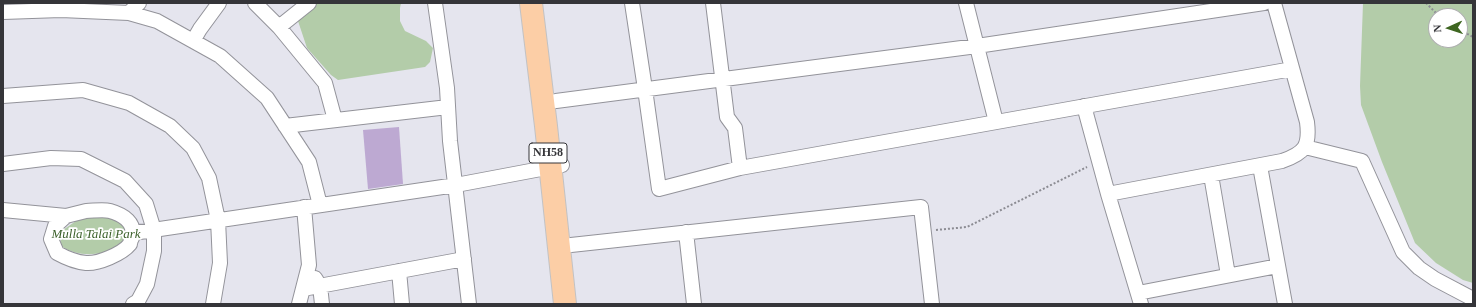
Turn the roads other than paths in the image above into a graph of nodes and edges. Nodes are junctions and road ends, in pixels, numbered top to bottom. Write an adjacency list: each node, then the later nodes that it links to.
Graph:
1 (139, 3): 13 (street)
2 (219, 3): 16 (street)
3 (255, 3): 15 (street)
4 (309, 3): 15 (street)
5 (435, 3): 24 (street)
6 (531, 3): 30 (highway, NH58)
7 (543, 3): 22 (highway, NH58)
8 (632, 3): 20 (street)
9 (713, 3): 19 (street)
10 (966, 3): 17 (street)
11 (1264, 3): 17 (street)
12 (1274, 3): 18 (street)
13 (119, 10): 14 (street); 16 (street)
14 (3, 12)
15 (280, 27): 25 (street)
16 (194, 41): 27 (street)
17 (977, 46): 19 (street); 26 (street)
18 (1292, 69): 23 (street); 28 (street)
19 (722, 79): 20 (street); 32 (street)
20 (645, 89): 22 (street); 32 (street)
21 (3, 96): 40 (street)
22 (556, 101): 30 (highway, NH58)
23 (1084, 106): 26 (street); 35 (street)
24 (448, 107): 25 (street); 34 (street)
25 (335, 120): 27 (street)
26 (996, 122): 32 (street)
27 (285, 126): 36 (street)
28 (1305, 147): 31 (street); 53 (street)
29 (3, 164): 41 (street)
30 (556, 166): 34 (street); 44 (highway, NH58); 60 (highway, NH58)
31 (1260, 166): 33 (street); 47 (street)
32 (740, 168)
33 (1211, 175): 35 (street); 49 (street)
34 (456, 185): 36 (street); 45 (street)
35 (1108, 194): 52 (street)
36 (320, 205): 37 (street)
37 (304, 208): 40 (street); 46 (street)
38 (3, 210): 39 (street)
39 (66, 216): 43 (street); 43 (street)
40 (218, 220): 41 (street); 55 (street)
41 (154, 230): 43 (street); 54 (street)
42 (686, 232): 44 (street); 62 (street); 63 (street)
43 (133, 233)
44 (571, 245): 61 (highway, NH58)
45 (464, 259): 48 (street); 59 (street)
46 (309, 265): 50 (street); 51 (street)
47 (1278, 266): 49 (street); 64 (street)
48 (399, 271): 50 (street); 58 (street)
49 (1228, 275): 52 (street)
50 (320, 286): 51 (street); 57 (street)
51 (302, 289): 56 (street)
52 (1139, 298)
53 (1473, 299)
54 (133, 304)
55 (213, 304)
56 (298, 304)
57 (322, 304)
58 (402, 304)
59 (469, 304)
60 (565, 304)
61 (577, 304)
62 (694, 304)
63 (932, 304)
64 (1285, 304)

